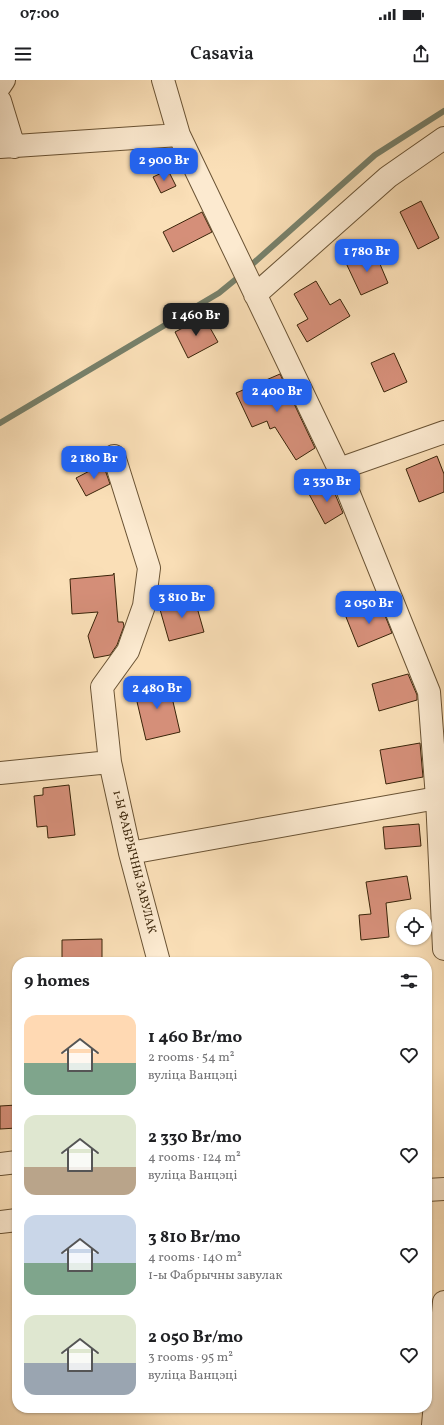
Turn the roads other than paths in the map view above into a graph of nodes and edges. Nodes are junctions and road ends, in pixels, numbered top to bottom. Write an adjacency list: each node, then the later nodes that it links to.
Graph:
1 (4, 80): 3 (street)
2 (163, 80): 5 (street)
3 (0, 86)
4 (0, 101): 7 (street)
5 (179, 135): 7 (street); 8 (street)
6 (444, 138): 8 (street)
7 (7, 147)
8 (252, 290): 11 (street)
9 (444, 432): 11 (street)
10 (114, 456): 13 (street, 1-Ы ФАБРЫЧНЫ ЗАВУЛАК)
11 (339, 469): 12 (street)
12 (437, 690): 15 (street)
13 (110, 762): 14 (street); 16 (street, 1-Ы ФАБРЫЧНЫ ЗАВУЛАК)
14 (0, 773)
15 (437, 798): 16 (street); 17 (street)
16 (130, 853): 18 (street, 1-Ы ФАБРЫЧНЫ ЗАВУЛАК)
17 (444, 949)
18 (158, 957)
19 (12, 1163): 20 (street)
20 (0, 1164)
21 (444, 1189): 22 (street)
22 (432, 1190)
23 (12, 1221): 24 (street)
24 (0, 1222)
25 (444, 1302): 26 (street)
26 (432, 1425)

